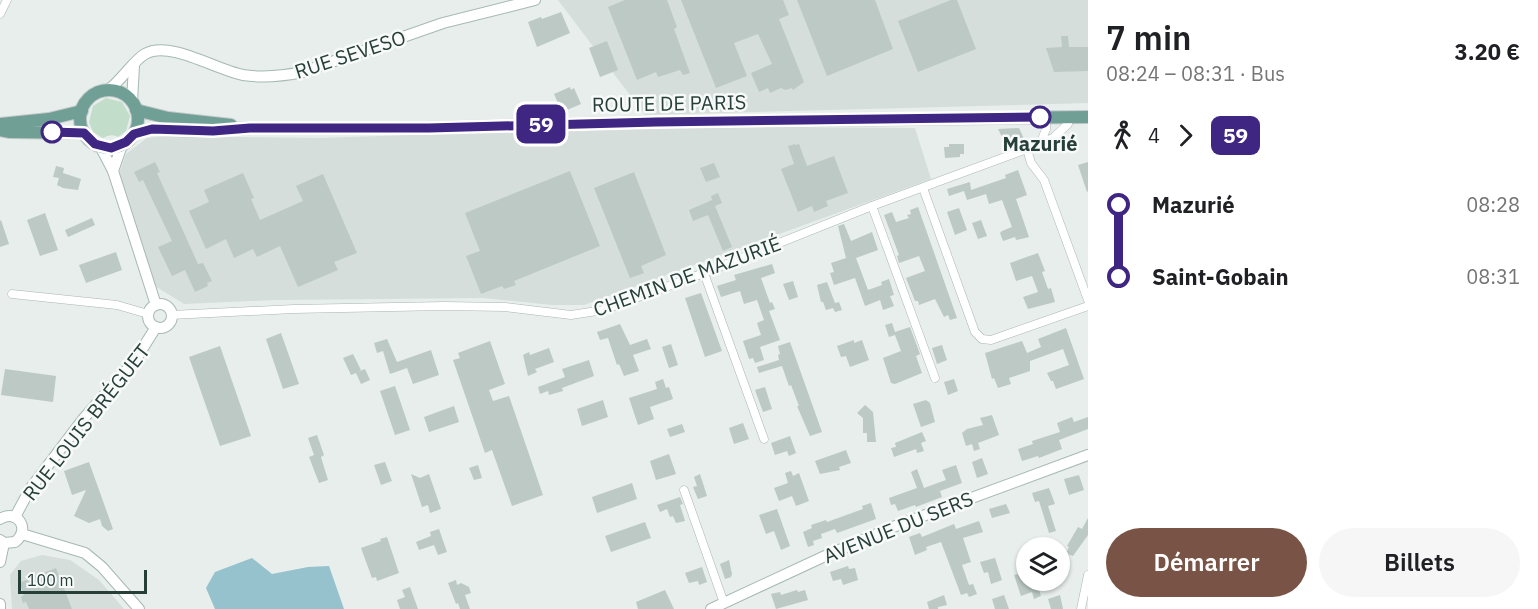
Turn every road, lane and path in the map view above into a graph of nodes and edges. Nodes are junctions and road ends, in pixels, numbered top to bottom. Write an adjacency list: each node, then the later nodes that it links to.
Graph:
1 (7, 0): 3 (street)
2 (535, 0): 4 (street, RUE SEVESO)
3 (0, 14)
4 (134, 66): 5 (street, RUE SEVESO); 6 (street)
5 (108, 90): 6 (main road); 7 (main road)
6 (134, 105): 12 (main road, ROUTE DE PARIS); 15 (main road)
7 (82, 111): 11 (main road); 14 (main road)
8 (1046, 117): 9 (main road, ROUTE DE PARIS); 12 (main road, ROUTE DE PARIS); 16 (street)
9 (1068, 117): 10 (main road, ROUTE DE PARIS); 16 (street, CHEMIN DE MAZURIÉ)
10 (1088, 117)
11 (0, 124)
12 (250, 128): 15 (main road, ROUTE DE PARIS)
13 (0, 130): 14 (main road)
14 (84, 133): 18 (main road)
15 (134, 134): 17 (main road)
16 (1041, 142): 19 (street, CHEMIN DE MAZURIÉ)
17 (122, 145): 18 (main road); 20 (street)
18 (100, 146): 20 (street)
19 (1027, 149): 21 (street, CHEMIN DE MAZURIÉ); 25 (street)
20 (113, 171): 26 (street)
21 (923, 188): 22 (street, CHEMIN DE MAZURIÉ); 27 (street)
22 (872, 206): 23 (street, CHEMIN DE MAZURIÉ); 31 (street)
23 (704, 273): 29 (street, CHEMIN DE MAZURIÉ); 32 (street)
24 (12, 294): 28 (street)
25 (1088, 300)
26 (156, 305): 28 (street, RUE LOUIS BRÉGUET); 29 (street)
27 (1088, 306)
28 (148, 314): 30 (street, RUE LOUIS BRÉGUET)
29 (171, 315): 30 (street, RUE LOUIS BRÉGUET)
30 (156, 327): 35 (street, RUE LOUIS BRÉGUET)
31 (935, 378)
32 (764, 439)
33 (1088, 455): 41 (street, AVENUE DU SERS)
34 (684, 490): 41 (street)
35 (15, 517): 36 (street); 37 (street)
36 (0, 519)
37 (22, 534): 38 (street); 44 (street)
38 (2, 541): 39 (street)
39 (0, 562)
40 (1088, 575): 46 (street)
41 (724, 603): 45 (street, AVENUE DU SERS)
42 (0, 604): 43 (street)
43 (0, 609)
44 (139, 609)
45 (711, 609)
46 (1081, 609)

